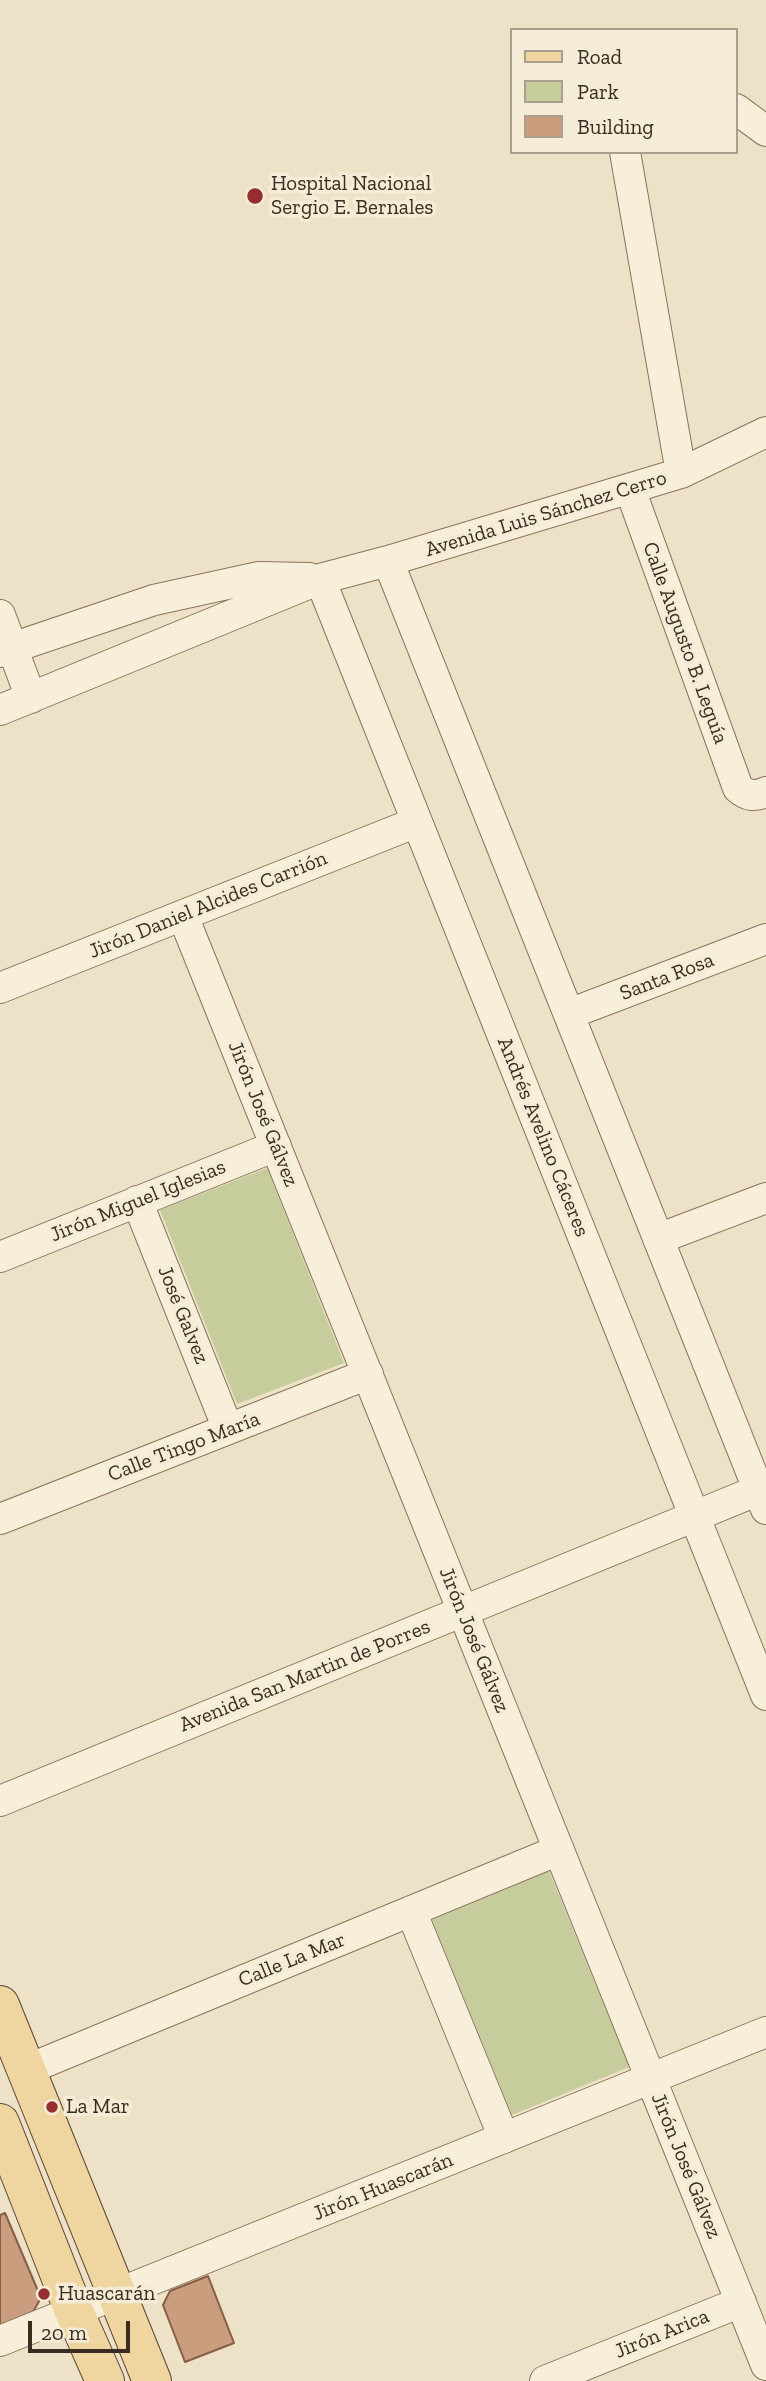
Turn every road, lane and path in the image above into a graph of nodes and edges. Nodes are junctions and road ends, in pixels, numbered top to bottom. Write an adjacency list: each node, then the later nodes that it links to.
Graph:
1 (738, 110): 2 (street)
2 (766, 131)
3 (625, 154): 5 (street)
4 (766, 432): 5 (street, Avenida Luis Sánchez Cerro)
5 (681, 473): 6 (street, Avenida Luis Sánchez Cerro)
6 (630, 489): 7 (street, Avenida Luis Sánchez Cerro); 13 (street, Calle Augusto B. Leguía)
7 (388, 561): 8 (street, Avenida Luis Sánchez Cerro); 18 (street)
8 (320, 579): 10 (street, Avenida Luis Sánchez Cerro); 11 (street, Avenida Luis Sánchez Cerro); 14 (street, Andrés Avelino Cáceres)
9 (0, 615): 10 (street)
10 (6, 650): 11 (street)
11 (31, 698): 12 (street, Avenida Luis Sánchez Cerro)
12 (0, 710)
13 (755, 793)
14 (417, 822): 15 (street, Jirón Daniel Alcides Carrión); 27 (street, Andrés Avelino Cáceres)
15 (183, 916): 17 (street, Jirón Daniel Alcides Carrión); 19 (street, Jirón José Gálvez)
16 (766, 939): 18 (street, Santa Rosa)
17 (0, 988)
18 (569, 1014): 22 (street)
19 (276, 1146): 21 (street, Jirón Miguel Iglesias); 24 (street, Jirón José Gálvez)
20 (766, 1198): 22 (street)
21 (137, 1201): 23 (street, Jirón Miguel Iglesias); 25 (street, José Galvez)
22 (658, 1239): 26 (street)
23 (0, 1257)
24 (368, 1374): 25 (street, Calle Tingo María); 29 (street, Jirón José Gálvez)
25 (228, 1429): 28 (street, Calle Tingo María)
26 (763, 1495): 27 (street, Avenida San Martin de Porres)
27 (694, 1516): 29 (street, Avenida San Martin de Porres); 30 (street, Andrés Avelino Cáceres)
28 (0, 1519)
29 (463, 1611): 31 (street, Avenida San Martin de Porres); 32 (street, Jirón José Gálvez)
30 (766, 1695)
31 (0, 1801)
32 (559, 1850): 33 (street, Calle La Mar); 37 (street, Jirón José Gálvez)
33 (411, 1911): 36 (street, Calle La Mar); 39 (street)
34 (0, 2005): 36 (main road)
35 (766, 2032): 37 (street, Jirón Huascarán)
36 (26, 2070): 40 (main road)
37 (651, 2079): 39 (street, Jirón Huascarán); 41 (street, Jirón José Gálvez)
38 (0, 2123): 42 (main road)
39 (504, 2138): 40 (street, Jirón Huascarán)
40 (117, 2294): 42 (street, Jirón Huascarán); 46 (main road)
41 (741, 2302): 44 (street, Jirón José Gálvez); 47 (street, Jirón Arica)
42 (75, 2311): 43 (street, Jirón Huascarán); 45 (main road)
43 (0, 2341)
44 (766, 2365)
45 (105, 2381)
46 (152, 2381)
47 (545, 2381)

